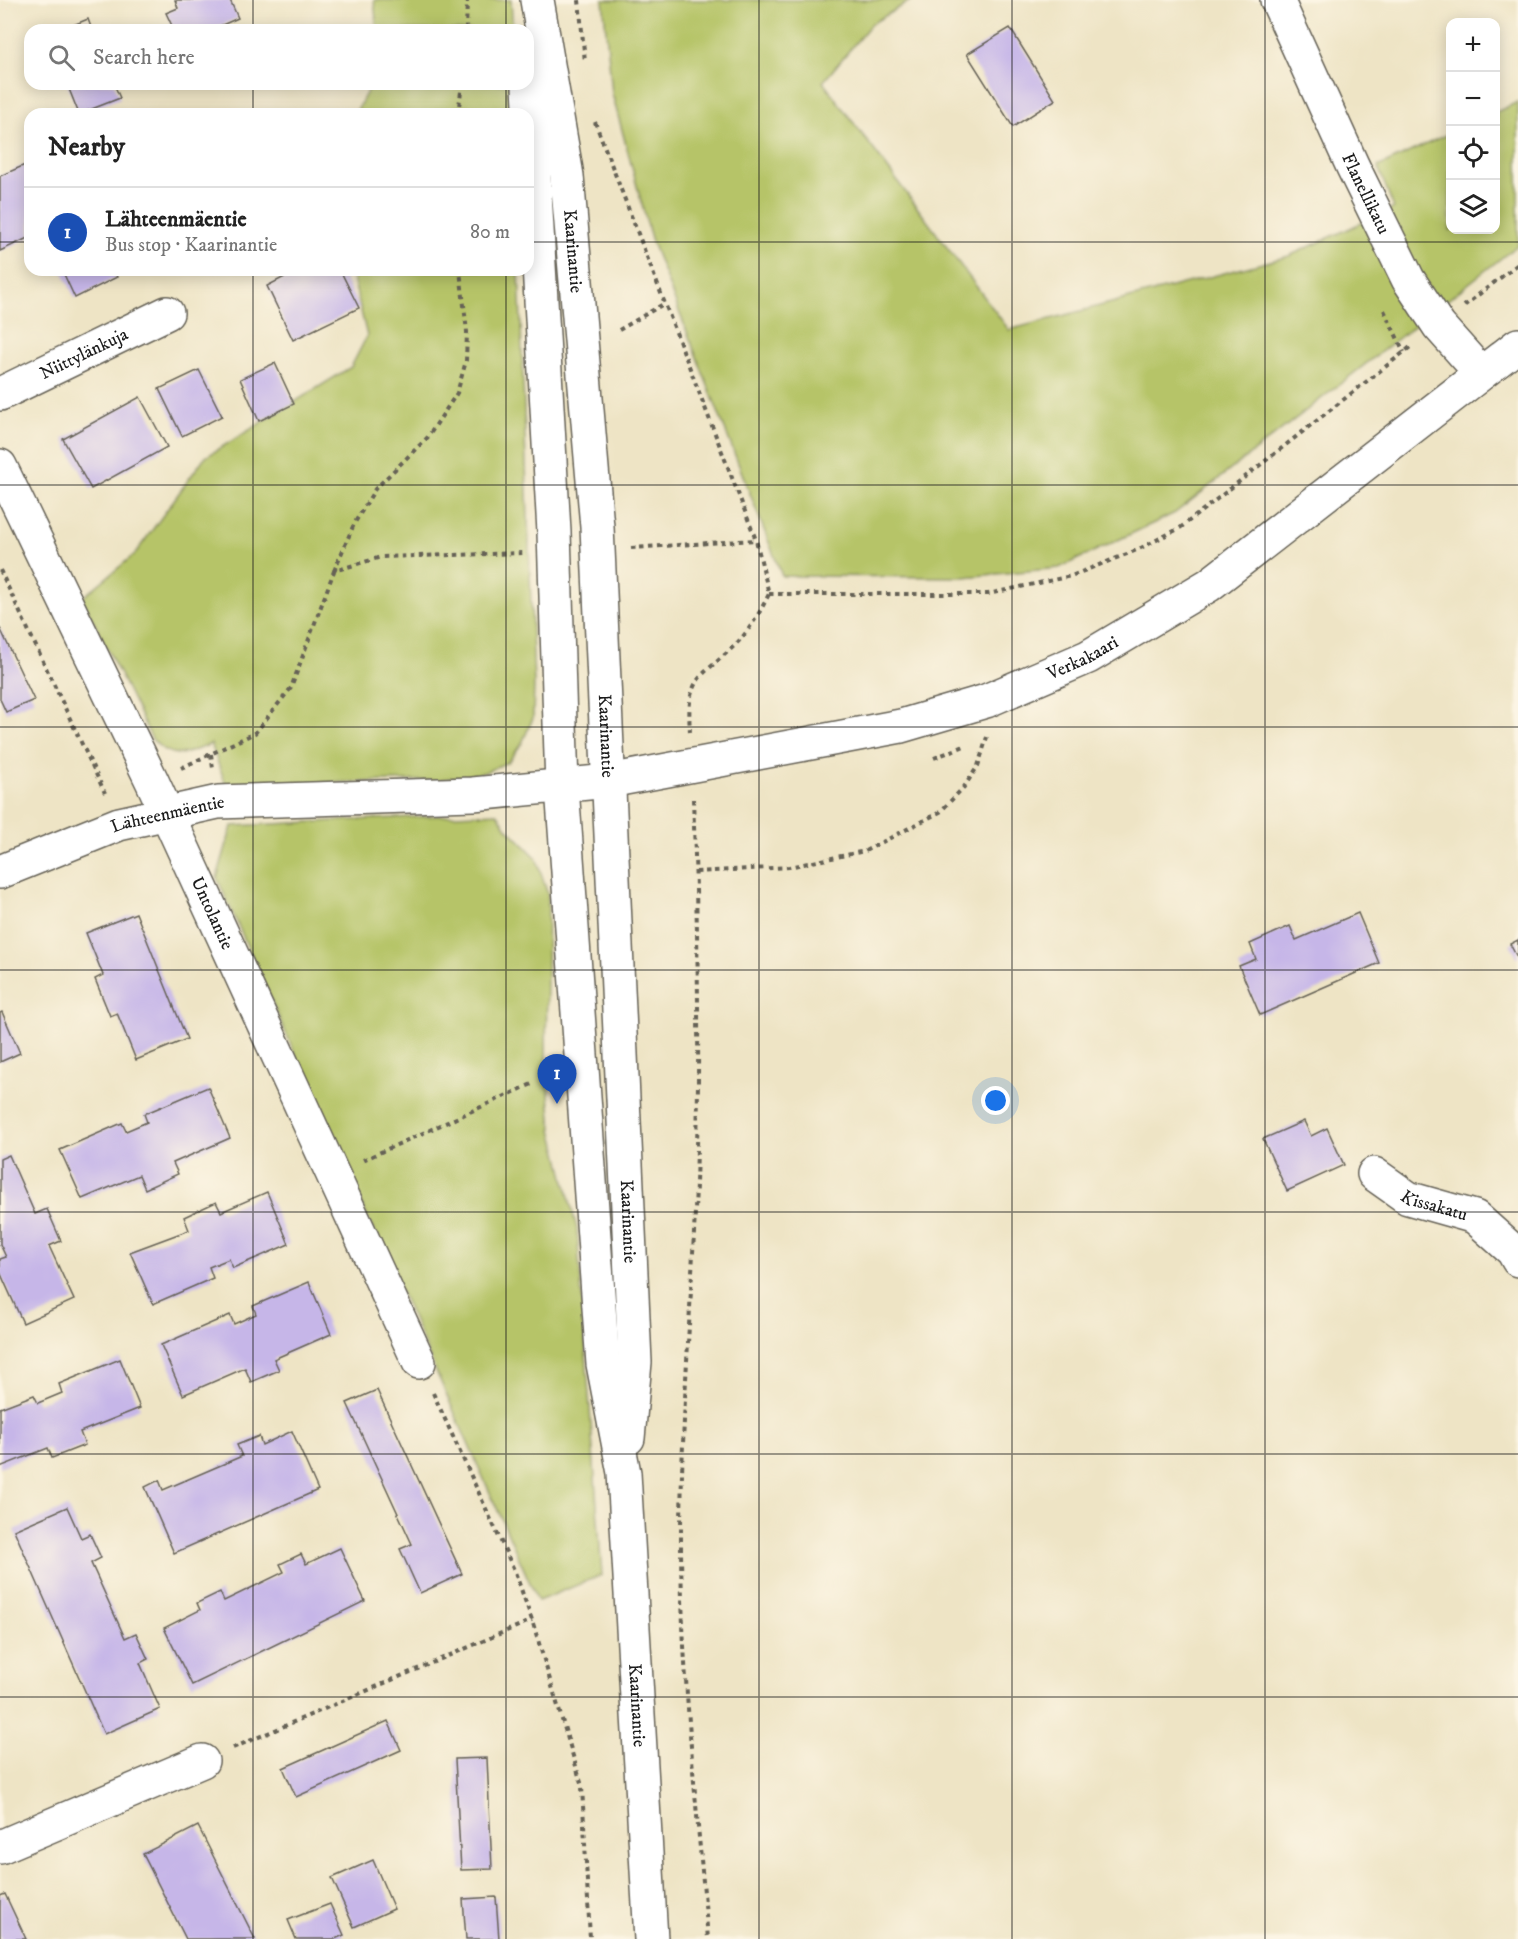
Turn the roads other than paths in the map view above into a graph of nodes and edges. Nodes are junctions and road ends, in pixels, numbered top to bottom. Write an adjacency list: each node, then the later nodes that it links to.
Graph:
1 (525, 0): 4 (street)
2 (537, 0): 13 (street, Kaarinantie)
3 (1277, 0): 10 (street, Flanellikatu)
4 (526, 24)
5 (529, 90): 6 (street, Kaarinantie)
6 (530, 108)
7 (534, 176): 14 (street, Kaarinantie)
8 (167, 313): 11 (street, Niittylänkuja)
9 (1518, 345): 10 (street, Verkakaari)
10 (1480, 373): 13 (street, Verkakaari)
11 (0, 394)
12 (0, 466): 15 (street, Untolantie)
13 (609, 781): 14 (street, Verkakaari); 20 (street, Kaarinantie)
14 (562, 787): 15 (street, Lähteenmäentie); 20 (street, Kaarinantie)
15 (167, 813): 16 (street, Lähteenmäentie); 19 (street, Untolantie)
16 (0, 872)
17 (1374, 1174): 18 (street, Kissakatu)
18 (1518, 1260)
19 (419, 1362)
20 (624, 1473): 23 (street, Kaarinantie)
21 (202, 1761): 22 (street)
22 (0, 1847)
23 (651, 1939)

